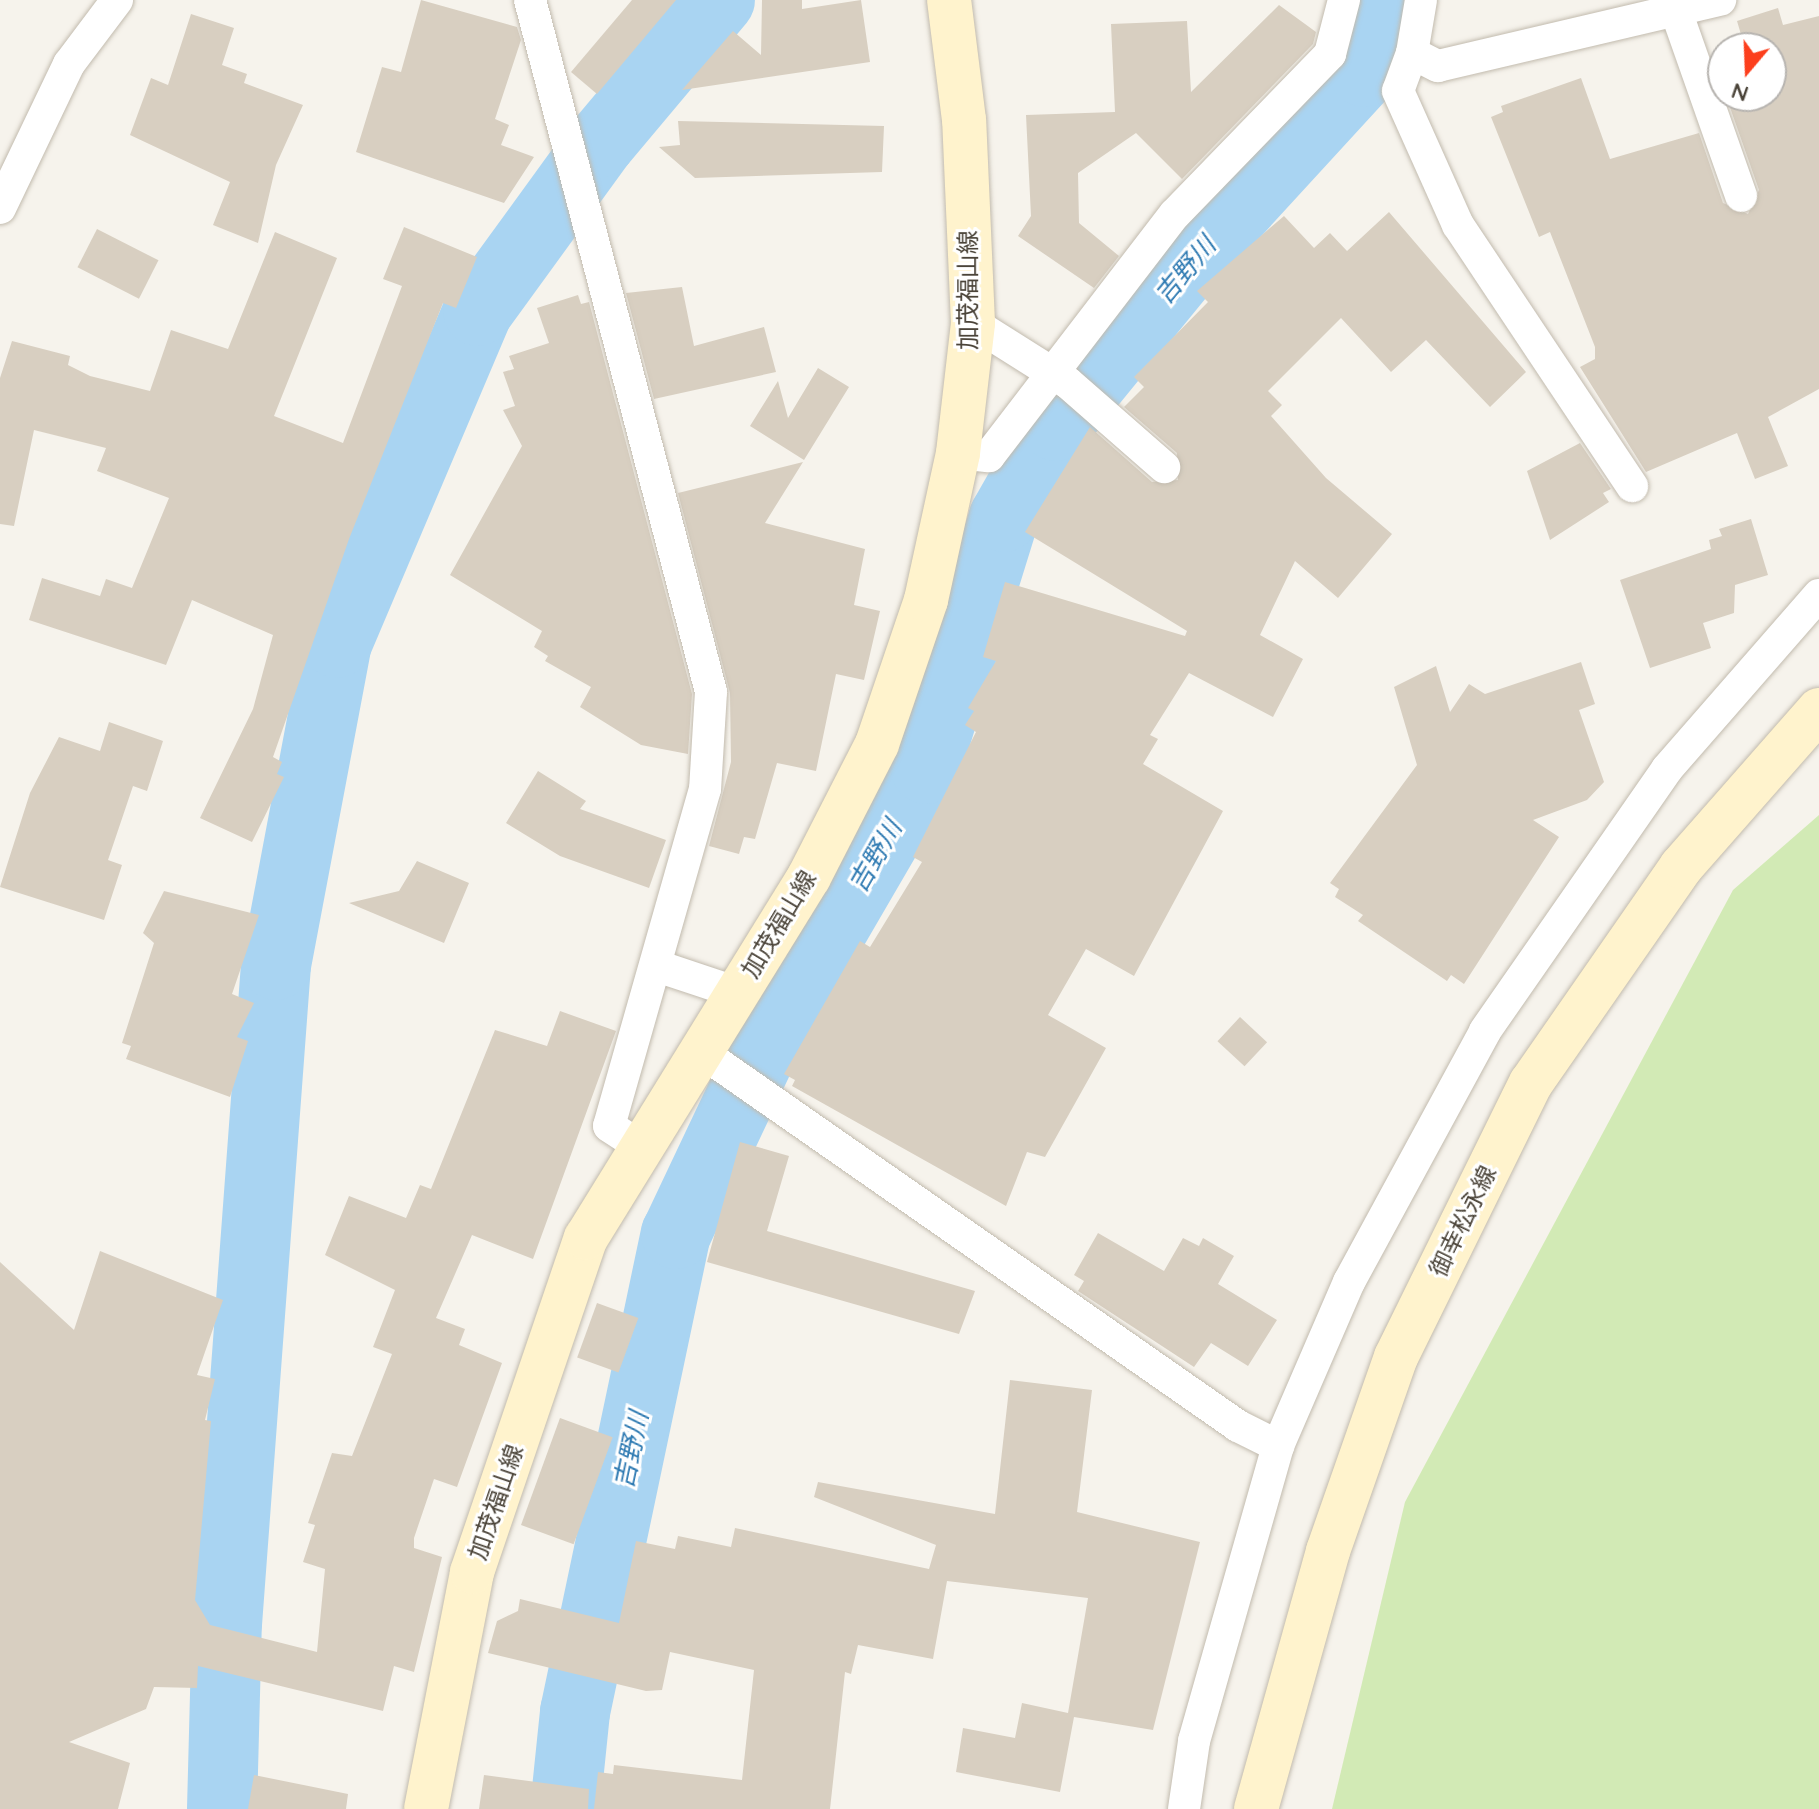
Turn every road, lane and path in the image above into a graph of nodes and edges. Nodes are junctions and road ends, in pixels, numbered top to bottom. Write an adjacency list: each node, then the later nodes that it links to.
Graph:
1 (117, 0): 10 (street)
2 (530, 0): 18 (street)
3 (949, 0): 11 (main road, 加茂福山線)
4 (1344, 0): 12 (street)
5 (1421, 0): 8 (street)
6 (1720, 0): 7 (street)
7 (1676, 11): 8 (street); 9 (street)
8 (1412, 53): 15 (street)
9 (1741, 196)
10 (0, 208)
11 (973, 323): 12 (street); 13 (main road, 加茂福山線)
12 (1062, 378): 13 (street); 14 (street)
13 (958, 453): 19 (main road, 加茂福山線)
14 (1164, 467)
15 (1632, 486)
16 (1819, 595): 22 (street)
17 (1819, 710): 25 (main road, 御幸松永線)
18 (657, 966): 19 (street); 21 (street)
19 (738, 993): 20 (main road, 加茂福山線)
20 (713, 1060): 21 (main road, 加茂福山線); 22 (street)
21 (638, 1145): 23 (main road, 加茂福山線)
22 (1278, 1446): 24 (street)
23 (426, 1809)
24 (1184, 1809)
25 (1256, 1809)

